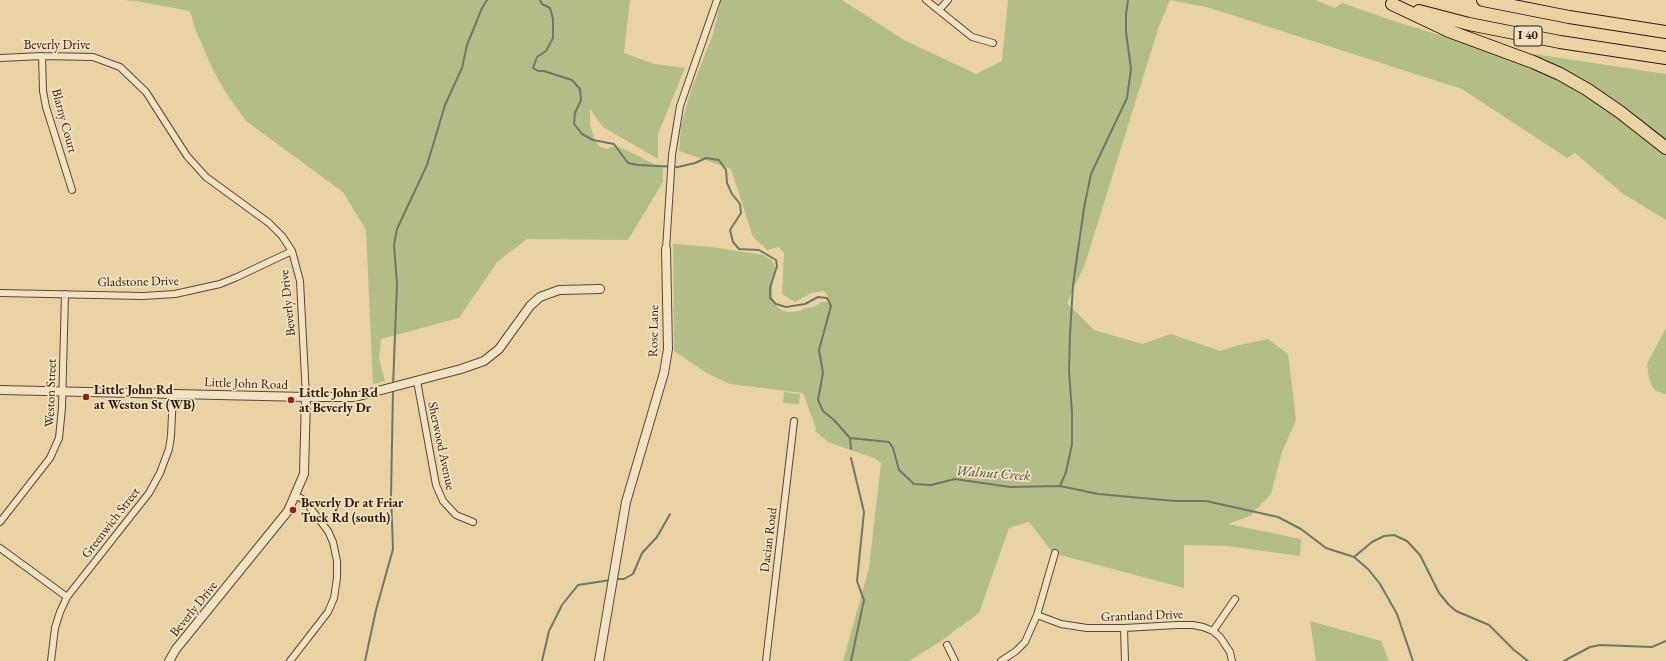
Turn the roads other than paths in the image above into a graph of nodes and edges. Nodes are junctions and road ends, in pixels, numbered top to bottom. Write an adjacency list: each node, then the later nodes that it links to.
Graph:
1 (717, 0): 14 (street, Rose Lane)
2 (926, 0): 6 (street)
3 (948, 0): 6 (street)
4 (1483, 0): 7 (highway, I 40)
5 (1387, 2): 11 (highway, I 40); 12 (highway)
6 (939, 10): 8 (street)
7 (1666, 32)
8 (993, 43)
9 (42, 56): 10 (street, Beverly Drive); 13 (street, Blarny Court); 15 (street, Beverly Drive)
10 (0, 58)
11 (1666, 58)
12 (1666, 148)
13 (72, 190)
14 (666, 249): 39 (street, Rose Lane)
15 (292, 251): 18 (street, Gladstone Drive); 23 (street, Beverly Drive)
16 (600, 289): 19 (street, Little John Road)
17 (0, 293): 18 (street, Gladstone Drive)
18 (65, 294): 21 (street, Weston Street)
19 (416, 381): 23 (street, Little John Road); 27 (street, Sherwood Avenue)
20 (0, 390): 21 (street, Little John Road)
21 (62, 391): 22 (street, Little John Road); 26 (street, Weston Street)
22 (173, 393): 23 (street, Little John Road); 30 (street, Greenwich Street)
23 (306, 398): 25 (street, Beverly Drive)
24 (794, 421): 40 (street, Dacian Road)
25 (295, 496): 37 (street, Beverly Drive); 38 (street)
26 (0, 522)
27 (473, 522)
28 (0, 548): 30 (street)
29 (1055, 554): 32 (street)
30 (67, 597): 36 (street, Greenwich Street)
31 (1235, 599): 34 (street)
32 (1037, 615): 33 (street, Grantland Drive); 42 (street)
33 (1124, 628): 34 (street, Grantland Drive); 43 (street)
34 (1213, 631): 44 (street)
35 (947, 645): 41 (street)
36 (51, 661)
37 (169, 661)
38 (290, 661)
39 (599, 661)
40 (766, 661)
41 (954, 661)
42 (1001, 661)
43 (1125, 661)
44 (1232, 661)

